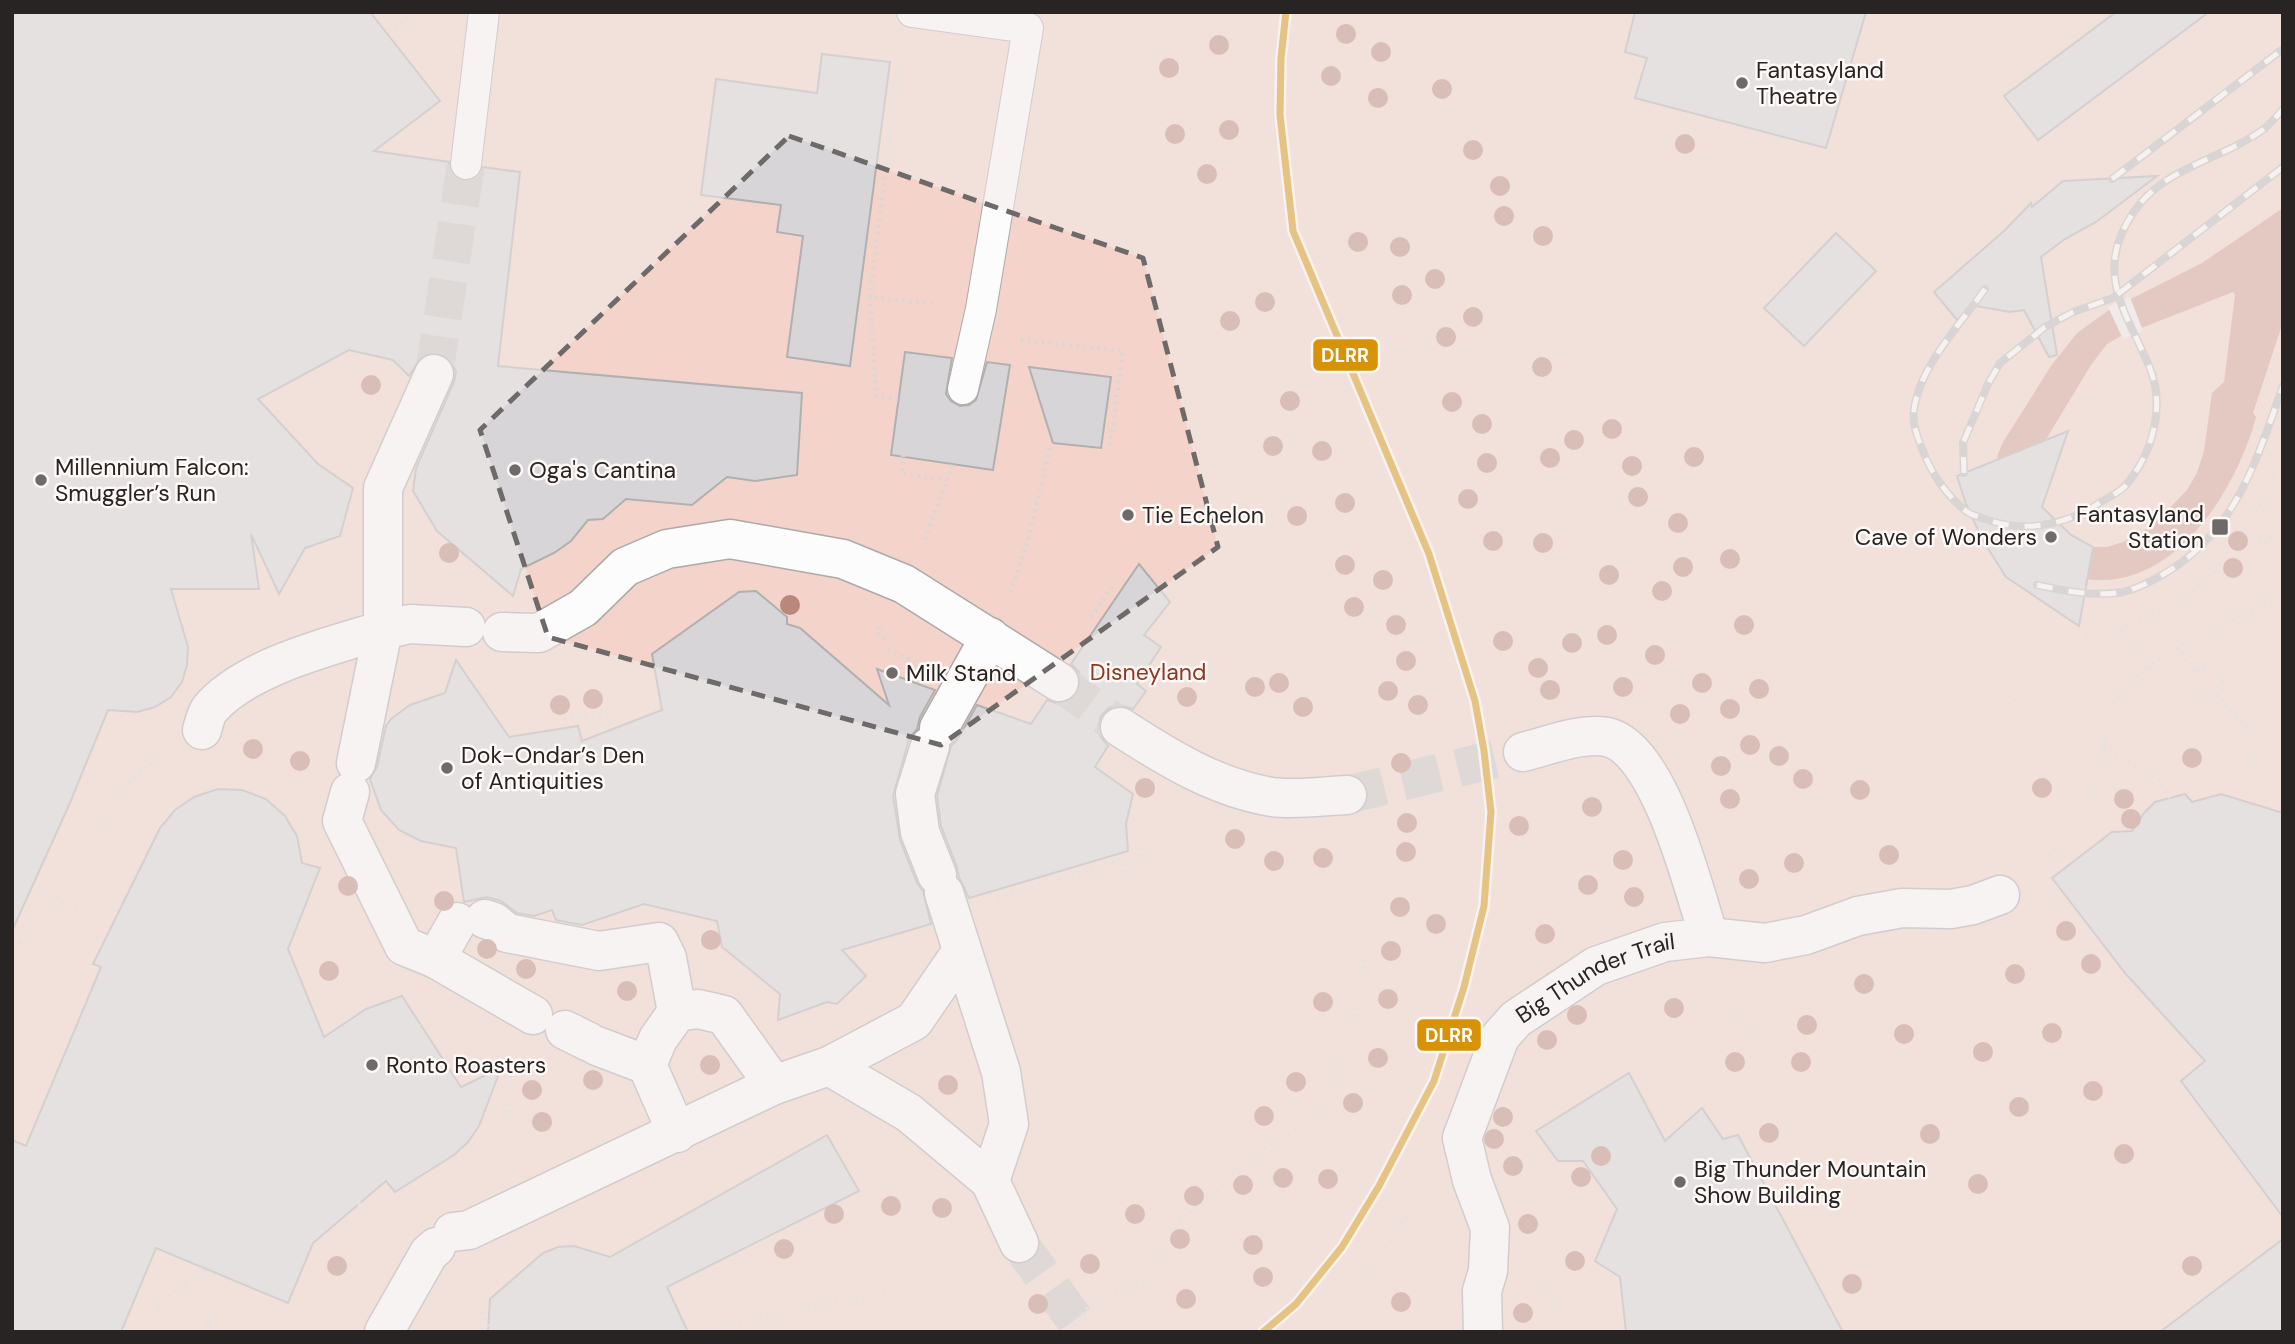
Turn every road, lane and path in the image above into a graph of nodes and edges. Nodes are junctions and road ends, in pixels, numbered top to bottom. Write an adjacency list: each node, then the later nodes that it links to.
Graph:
1 (414, 12): 4 (path)
2 (484, 12): 6 (lane)
3 (912, 12): 8 (lane)
4 (367, 48)
5 (901, 53): 7 (path)
6 (466, 164)
7 (870, 297): 8 (path); 13 (path)
8 (981, 309): 11 (lane)
9 (1052, 343): 16 (path)
10 (434, 374): 17 (street)
11 (963, 389)
12 (305, 396): 17 (path)
13 (898, 399)
14 (907, 406): 20 (path)
15 (1051, 443): 31 (path)
16 (1110, 445)
17 (400, 448): 28 (street)
18 (953, 464): 20 (path)
19 (2270, 468): 21 (path)
20 (948, 480): 23 (path)
21 (2283, 513)
22 (2218, 541): 27 (path)
23 (904, 584): 28 (street); 31 (street)
24 (1114, 584): 26 (path)
25 (2283, 597): 33 (path)
26 (1091, 617)
27 (2121, 628): 30 (path); 36 (path)
28 (383, 630): 44 (street); 64 (street)
29 (877, 634): 32 (path)
30 (2087, 636)
31 (990, 637): 38 (street); 62 (street)
32 (899, 643)
33 (2177, 647): 36 (path); 37 (path)
34 (888, 650): 35 (path)
35 (921, 652)
36 (2152, 667): 46 (path)
37 (2196, 672): 40 (path); 40 (path)
38 (1059, 682)
39 (2009, 695): 41 (path)
40 (2216, 695): 50 (path)
41 (2020, 703)
42 (564, 719): 45 (path)
43 (1121, 727): 48 (street)
44 (202, 730): 52 (path)
45 (580, 734)
46 (2104, 747): 49 (path); 53 (path)
47 (1523, 752): 59 (street)
48 (1348, 795)
49 (2170, 798)
50 (2267, 804)
51 (1126, 833): 56 (path)
52 (93, 850)
53 (2036, 872)
54 (2000, 895): 59 (street, Big Thunder Trail)
55 (39, 899): 57 (path)
56 (996, 899)
57 (90, 914)
58 (20, 934): 61 (path)
59 (1709, 937): 95 (street, Big Thunder Trail)
60 (12, 939): 61 (path)
61 (21, 943): 65 (path)
62 (962, 951): 72 (street); 79 (street)
63 (1366, 952): 94 (path)
64 (436, 959): 68 (street); 71 (street)
65 (12, 969)
66 (1724, 998): 69 (path)
67 (423, 1011): 73 (path)
68 (677, 1012): 71 (street); 74 (street)
69 (1752, 1046)
70 (505, 1052): 77 (path)
71 (647, 1065): 75 (street)
72 (829, 1066): 74 (street); 79 (street)
73 (397, 1085)
74 (775, 1085): 75 (street)
75 (677, 1133): 91 (street)
76 (335, 1160): 83 (path)
77 (468, 1172)
78 (342, 1181): 80 (path)
79 (990, 1181): 82 (street)
80 (369, 1209)
81 (1405, 1209): 86 (path)
82 (1019, 1243)
83 (212, 1249)
84 (887, 1291): 93 (path)
85 (485, 1298): 92 (path)
86 (1350, 1299)
87 (209, 1326): 88 (path); 89 (path); 90 (path)
88 (162, 1332)
89 (202, 1332)
90 (220, 1332)
91 (384, 1332)
92 (492, 1332)
93 (698, 1332)
94 (1070, 1332)
95 (1483, 1332)

